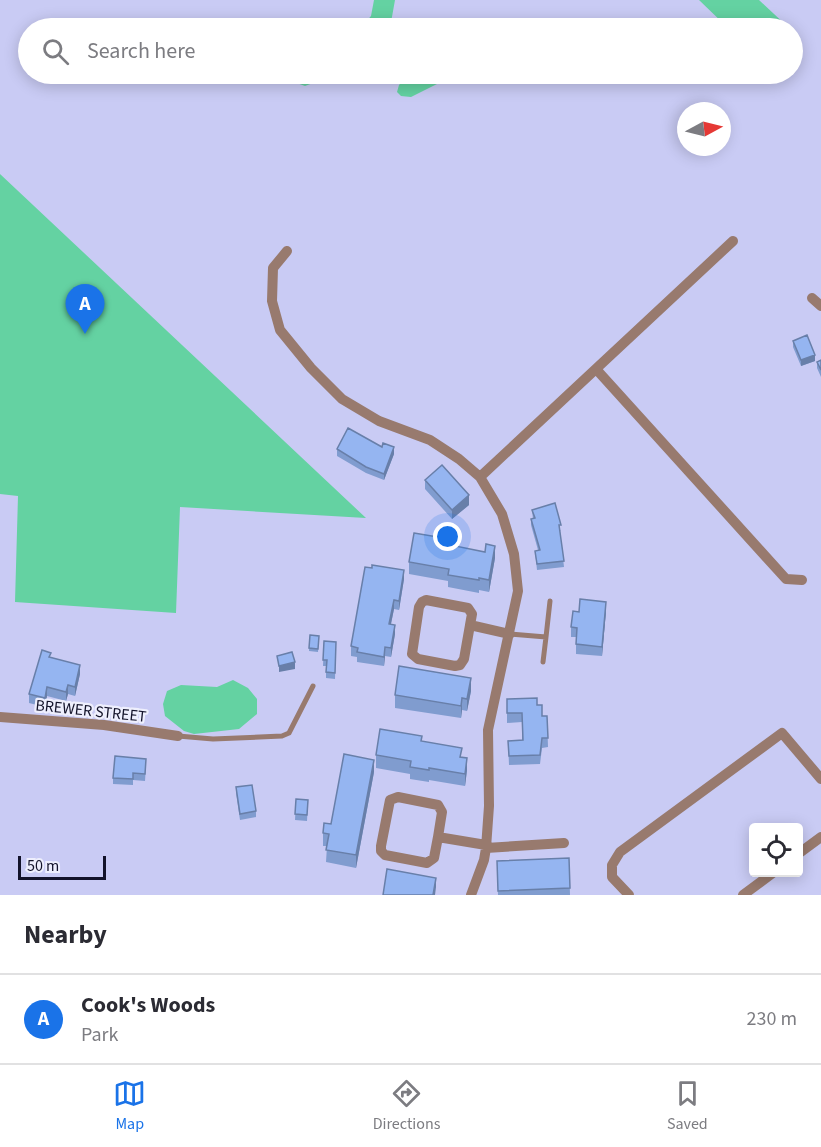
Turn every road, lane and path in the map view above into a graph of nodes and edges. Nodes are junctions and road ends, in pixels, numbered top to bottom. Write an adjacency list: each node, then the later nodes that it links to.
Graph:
1 (733, 241): 5 (street)
2 (287, 250): 6 (street)
3 (812, 298): 4 (street)
4 (821, 306)
5 (596, 369): 6 (street); 7 (street)
6 (480, 477): 10 (street)
7 (802, 580)
8 (550, 601): 11 (lane)
9 (471, 625): 9 (street); 10 (street)
10 (510, 633): 11 (lane); 20 (street)
11 (546, 637): 12 (lane)
12 (543, 662)
13 (313, 686): 15 (lane)
14 (0, 717): 15 (street, BREWER STREET)
15 (178, 736)
16 (821, 779): 24 (street)
17 (438, 837): 17 (street); 20 (street)
18 (821, 837): 21 (street)
19 (564, 843): 20 (street)
20 (486, 846): 23 (street)
21 (803, 850)
22 (768, 877): 25 (street)
23 (471, 895)
24 (629, 895)
25 (743, 895)

